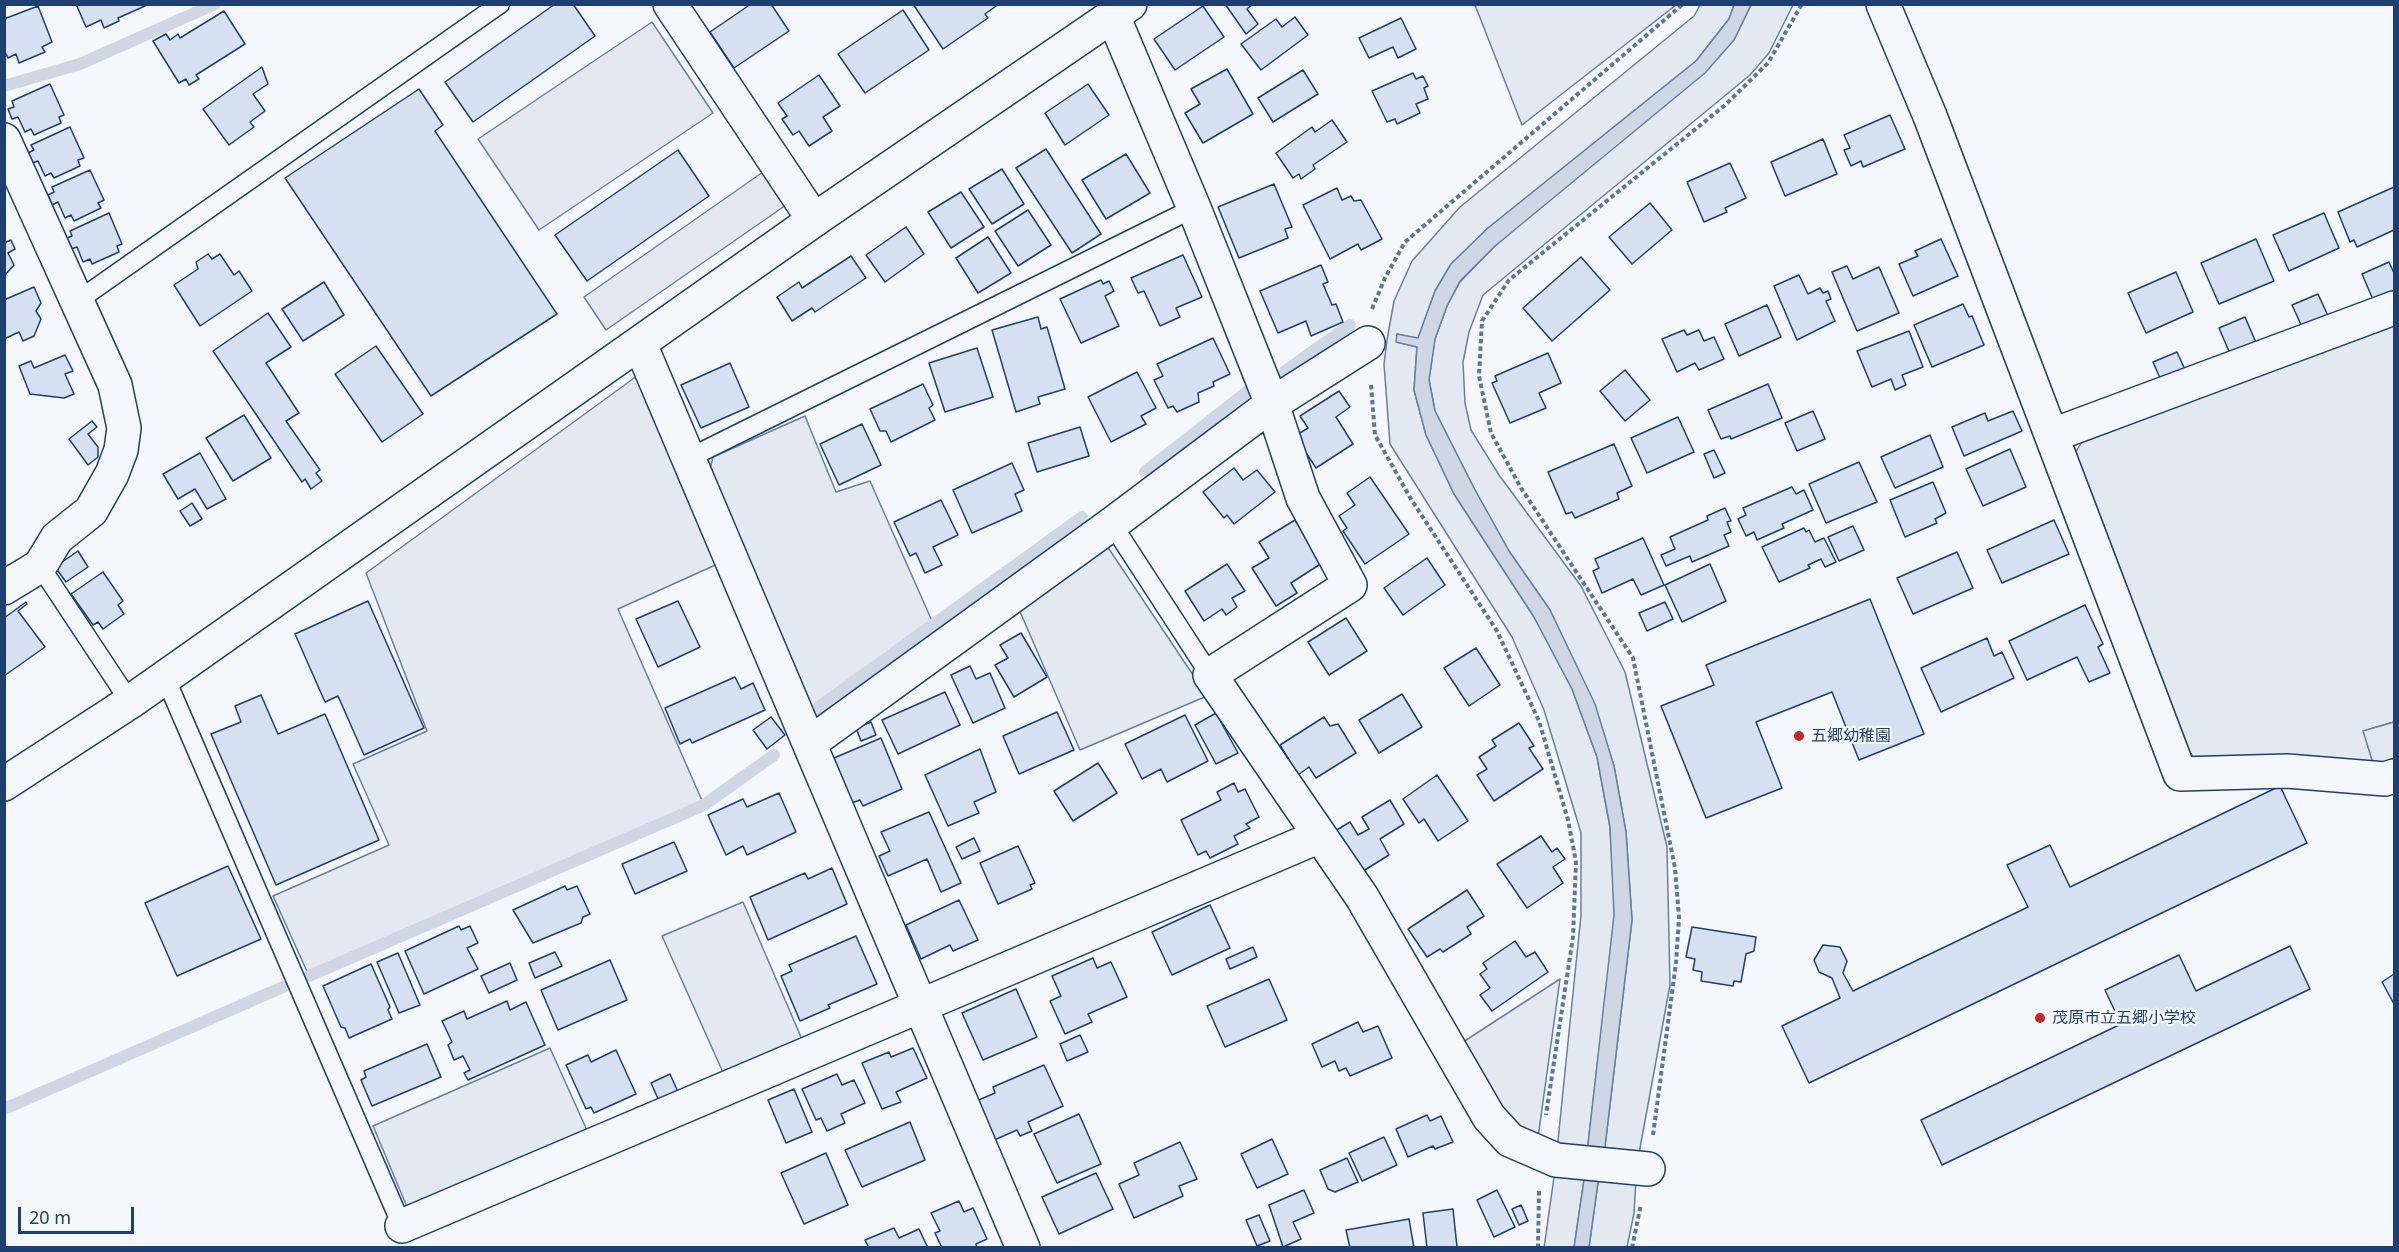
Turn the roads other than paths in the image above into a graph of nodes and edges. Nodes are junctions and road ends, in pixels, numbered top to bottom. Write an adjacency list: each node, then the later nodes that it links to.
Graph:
1 (500, 4): 8 (lane)
2 (1883, 4): 13 (street)
3 (683, 9): 7 (street)
4 (1121, 10): 6 (street); 7 (street)
5 (4, 140): 8 (street)
6 (1194, 208): 12 (street); 14 (lane)
7 (814, 220): 11 (street)
8 (76, 302): 16 (street)
9 (2394, 308): 13 (street)
10 (1368, 343): 12 (street)
11 (640, 344): 14 (street); 19 (street)
12 (1272, 404): 15 (street); 18 (street)
13 (2053, 435): 22 (street)
14 (689, 458): 21 (street)
15 (1112, 524): 18 (lane); 21 (street)
16 (40, 566): 17 (street); 20 (lane)
17 (4, 588)
18 (1210, 675): 24 (street)
19 (165, 677): 20 (street); 27 (lane)
20 (130, 702): 23 (street)
21 (810, 743): 25 (street)
22 (2394, 776)
23 (4, 784)
24 (1320, 836): 25 (street); 26 (street)
25 (919, 1006): 27 (street); 28 (street)
26 (1642, 1170)
27 (402, 1226)
28 (1023, 1248)

